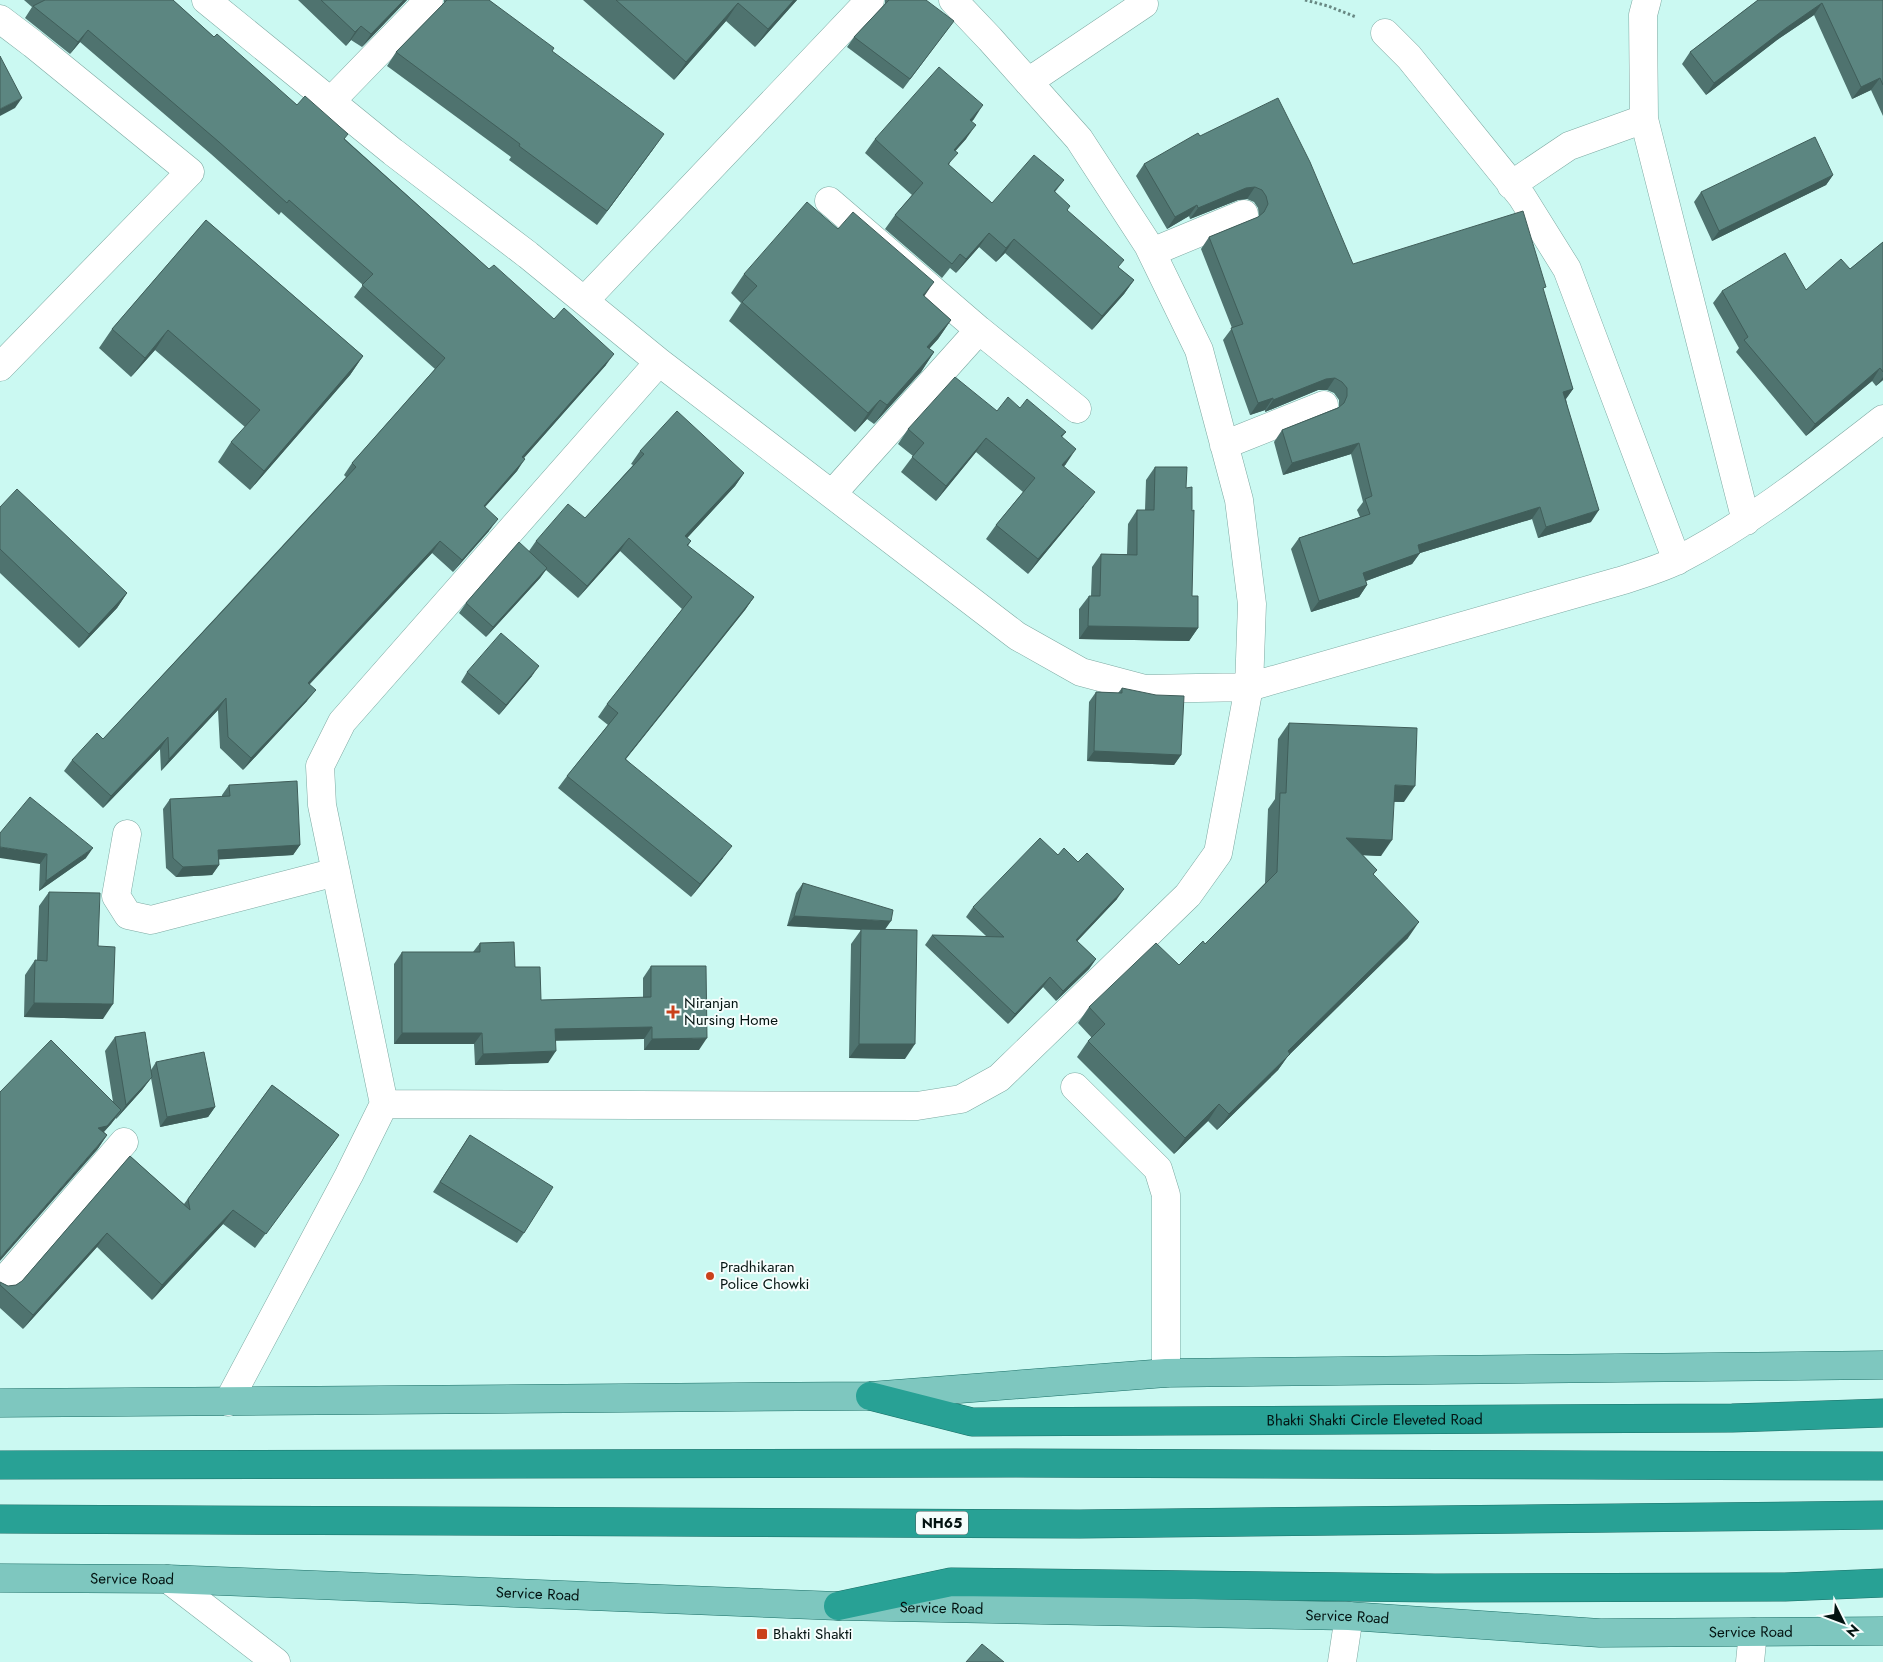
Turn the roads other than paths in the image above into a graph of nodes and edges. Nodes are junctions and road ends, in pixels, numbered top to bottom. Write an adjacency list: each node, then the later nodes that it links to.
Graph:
1 (206, 0): 10 (street)
2 (429, 0): 10 (street)
3 (870, 0): 16 (street)
4 (952, 0): 9 (street)
5 (1646, 0): 11 (street)
6 (1144, 4): 9 (street)
7 (0, 19): 19 (street)
8 (1385, 33): 12 (street)
9 (1028, 82): 15 (street)
10 (331, 102): 16 (street)
11 (1644, 119): 12 (street); 25 (street)
12 (1511, 185): 26 (street)
13 (829, 201): 17 (street)
14 (1244, 214): 15 (street)
15 (1152, 252): 23 (street)
16 (585, 300): 18 (street)
17 (979, 330): 21 (street); 24 (street)
18 (659, 362): 24 (street); 29 (street)
19 (0, 368)
20 (1324, 405): 23 (street)
21 (1077, 409)
22 (1883, 419): 25 (street)
23 (1224, 445): 27 (street)
24 (832, 494): 27 (street)
25 (1746, 521): 26 (street)
26 (1676, 561): 27 (street)
27 (1249, 687): 31 (street)
28 (128, 834): 29 (street)
29 (336, 872): 31 (street)
30 (1075, 1087): 35 (street)
31 (384, 1104): 37 (street)
32 (124, 1142): 33 (street)
33 (0, 1285)
34 (1883, 1365): 35 (main road)
35 (1166, 1373): 36 (main road)
36 (870, 1396): 37 (main road); 39 (highway, Bhakti Shakti Circle Eleveted Road)
37 (228, 1402): 38 (main road)
38 (0, 1403)
39 (1883, 1413)
40 (0, 1465): 41 (highway)
41 (1883, 1466)
42 (1883, 1515): 43 (highway, NH65)
43 (0, 1519)
44 (0, 1578): 45 (main road, Service Road)
45 (168, 1579): 47 (main road, Service Road); 51 (street)
46 (1883, 1583): 47 (highway)
47 (838, 1606): 48 (main road, Service Road)
48 (1349, 1616): 50 (main road, Service Road); 52 (street)
49 (1883, 1631): 50 (main road, Service Road)
50 (1753, 1632): 53 (street)
51 (276, 1662)
52 (1342, 1662)
53 (1750, 1662)

